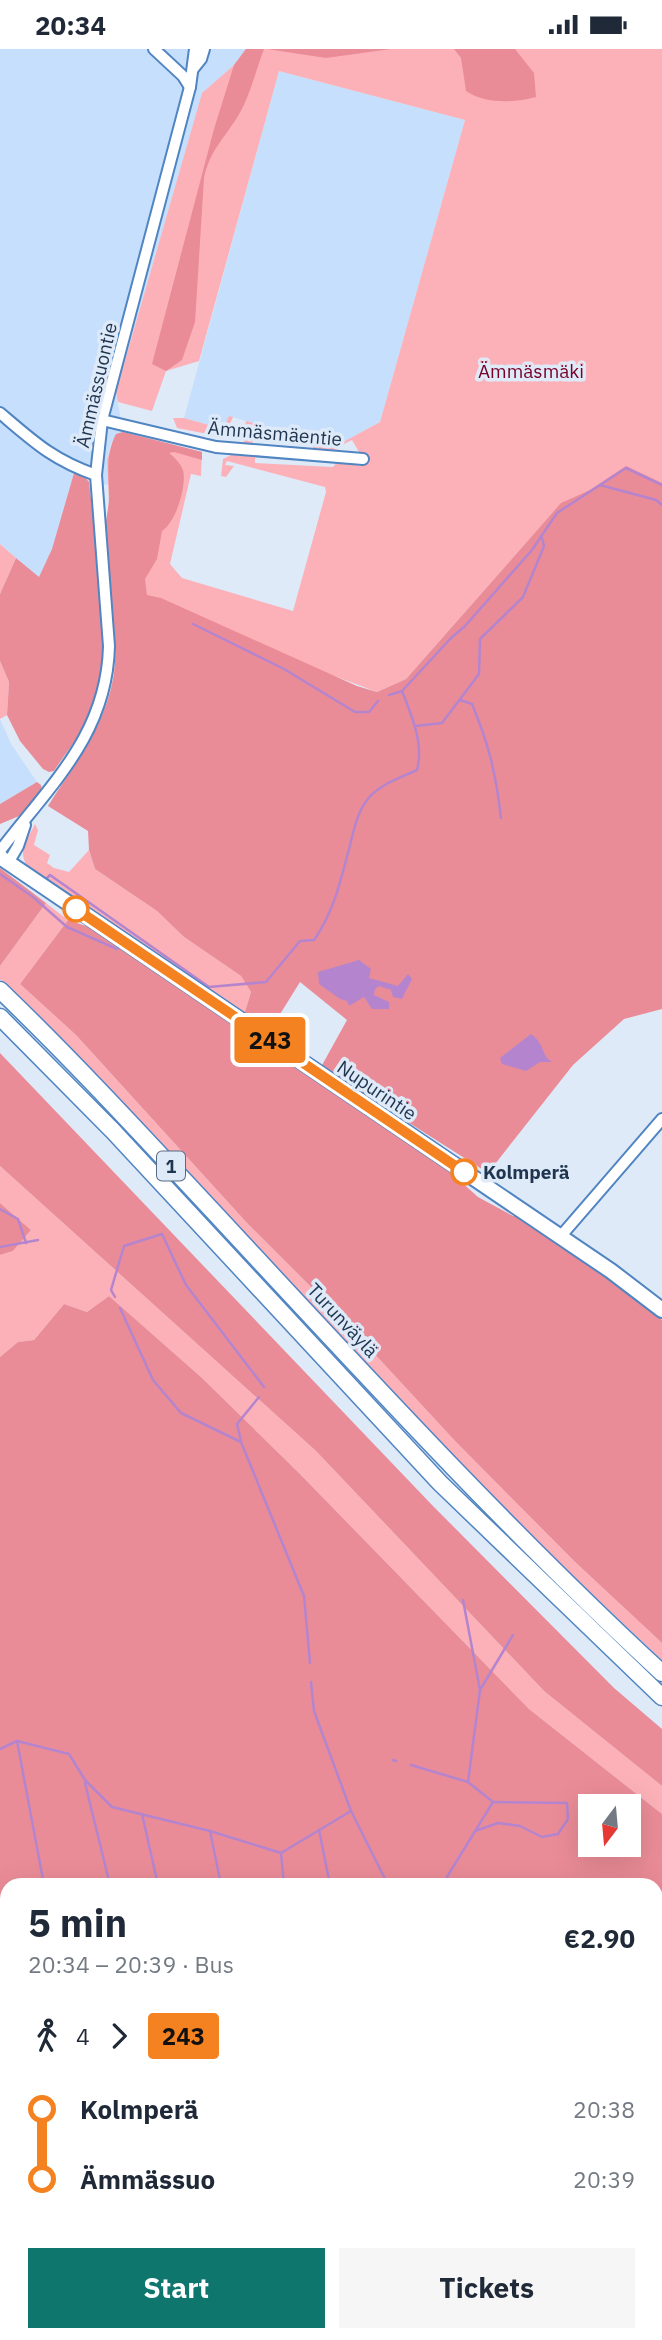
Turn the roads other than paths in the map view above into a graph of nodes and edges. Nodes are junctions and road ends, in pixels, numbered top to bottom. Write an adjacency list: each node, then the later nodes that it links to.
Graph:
1 (154, 49): 5 (street)
2 (195, 49): 4 (street, Ämmässuontie)
3 (204, 49): 4 (street, Ämmässuontie)
4 (193, 69): 5 (street, Ämmässuontie)
5 (190, 87): 7 (street, Ämmässuontie)
6 (0, 413): 9 (street)
7 (102, 420): 8 (street, Ämmäsmäentie); 9 (street, Ämmässuontie)
8 (363, 459)
9 (96, 475): 10 (street, Ämmässuontie)
10 (3, 857): 14 (main road, Nupurintie)
11 (0, 990): 16 (highway, Turunväylä / 1)
12 (0, 1017): 17 (highway, 1)
13 (662, 1119): 14 (street)
14 (560, 1237): 15 (main road, Nupurintie)
15 (662, 1310)
16 (662, 1672)
17 (662, 1697)

